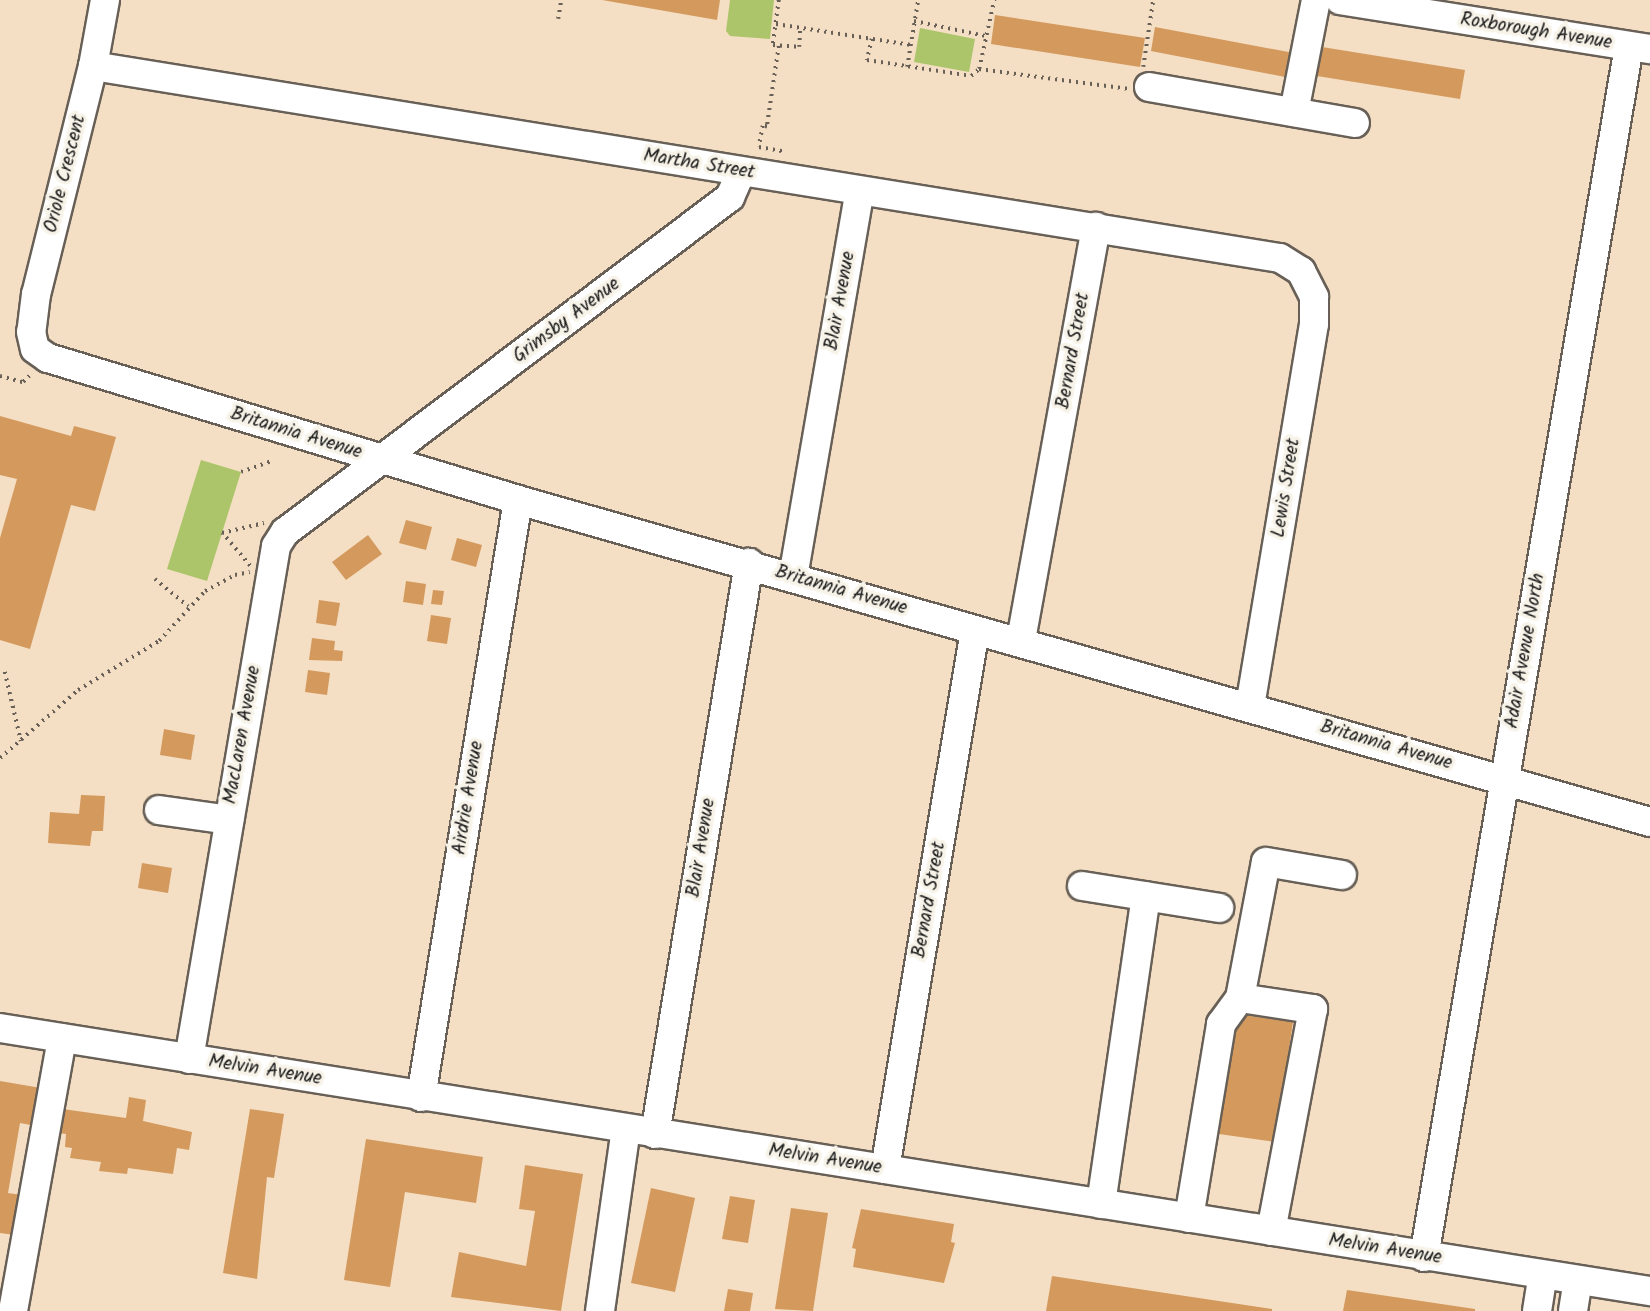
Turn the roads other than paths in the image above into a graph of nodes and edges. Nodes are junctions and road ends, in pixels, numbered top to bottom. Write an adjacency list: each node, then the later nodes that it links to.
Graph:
1 (105, 0): 6 (street, Oriole Crescent)
2 (1316, 0): 8 (street)
3 (1340, 0): 4 (street, Roxborough Avenue)
4 (1493, 12): 5 (street, Roxborough Avenue)
5 (1640, 48): 22 (street, Adair Avenue North)
6 (93, 66): 10 (street, Martha Street); 14 (street, Oriole Crescent)
7 (1144, 83): 8 (street)
8 (1294, 112): 9 (street)
9 (1355, 123)
10 (741, 172): 11 (street, Martha Street); 15 (street, Grimsby Avenue)
11 (860, 191): 12 (street, Martha Street); 18 (street, Blair Avenue)
12 (1096, 227): 13 (street, Martha Street); 20 (street, Bernard Street)
13 (1301, 271): 21 (street, Lewis Street)
14 (42, 353): 15 (street, Britannia Avenue)
15 (382, 460): 16 (street, Britannia Avenue); 24 (street, MacLaren Avenue)
16 (518, 500): 17 (street, Britannia Avenue); 34 (street, Airdrie Avenue)
17 (749, 563): 18 (street, Britannia Avenue); 36 (street, Blair Avenue)
18 (793, 577): 19 (street, Britannia Avenue)
19 (975, 631): 20 (street, Britannia Avenue); 37 (street, Bernard Street)
20 (1021, 640): 21 (street, Britannia Avenue)
21 (1250, 707): 22 (street, Britannia Avenue)
22 (1505, 780): 25 (street, Britannia Avenue); 41 (street, Adair Avenue North)
23 (159, 810): 24 (street)
24 (229, 820): 33 (street, MacLaren Avenue)
25 (1650, 822)
26 (1342, 875): 30 (street)
27 (1082, 886): 28 (street)
28 (1146, 896): 29 (street); 38 (street)
29 (1219, 908)
30 (1240, 998): 39 (street); 40 (street)
31 (0, 1028): 32 (street, Melvin Avenue)
32 (62, 1038): 33 (street, Melvin Avenue); 45 (street)
33 (189, 1059): 34 (street, Melvin Avenue)
34 (421, 1097): 35 (street, Melvin Avenue)
35 (625, 1129): 36 (street, Melvin Avenue); 46 (street)
36 (655, 1134): 37 (street, Melvin Avenue)
37 (885, 1169): 38 (street, Melvin Avenue)
38 (1101, 1204): 39 (street, Melvin Avenue)
39 (1189, 1218): 40 (street, Melvin Avenue)
40 (1271, 1231): 41 (street, Melvin Avenue)
41 (1424, 1257): 42 (street, Melvin Avenue)
42 (1543, 1275): 43 (street, Melvin Avenue); 47 (street)
43 (1578, 1280): 44 (street, Melvin Avenue); 48 (street)
44 (1650, 1291)
45 (13, 1311)
46 (600, 1311)
47 (1537, 1311)
48 (1573, 1311)

